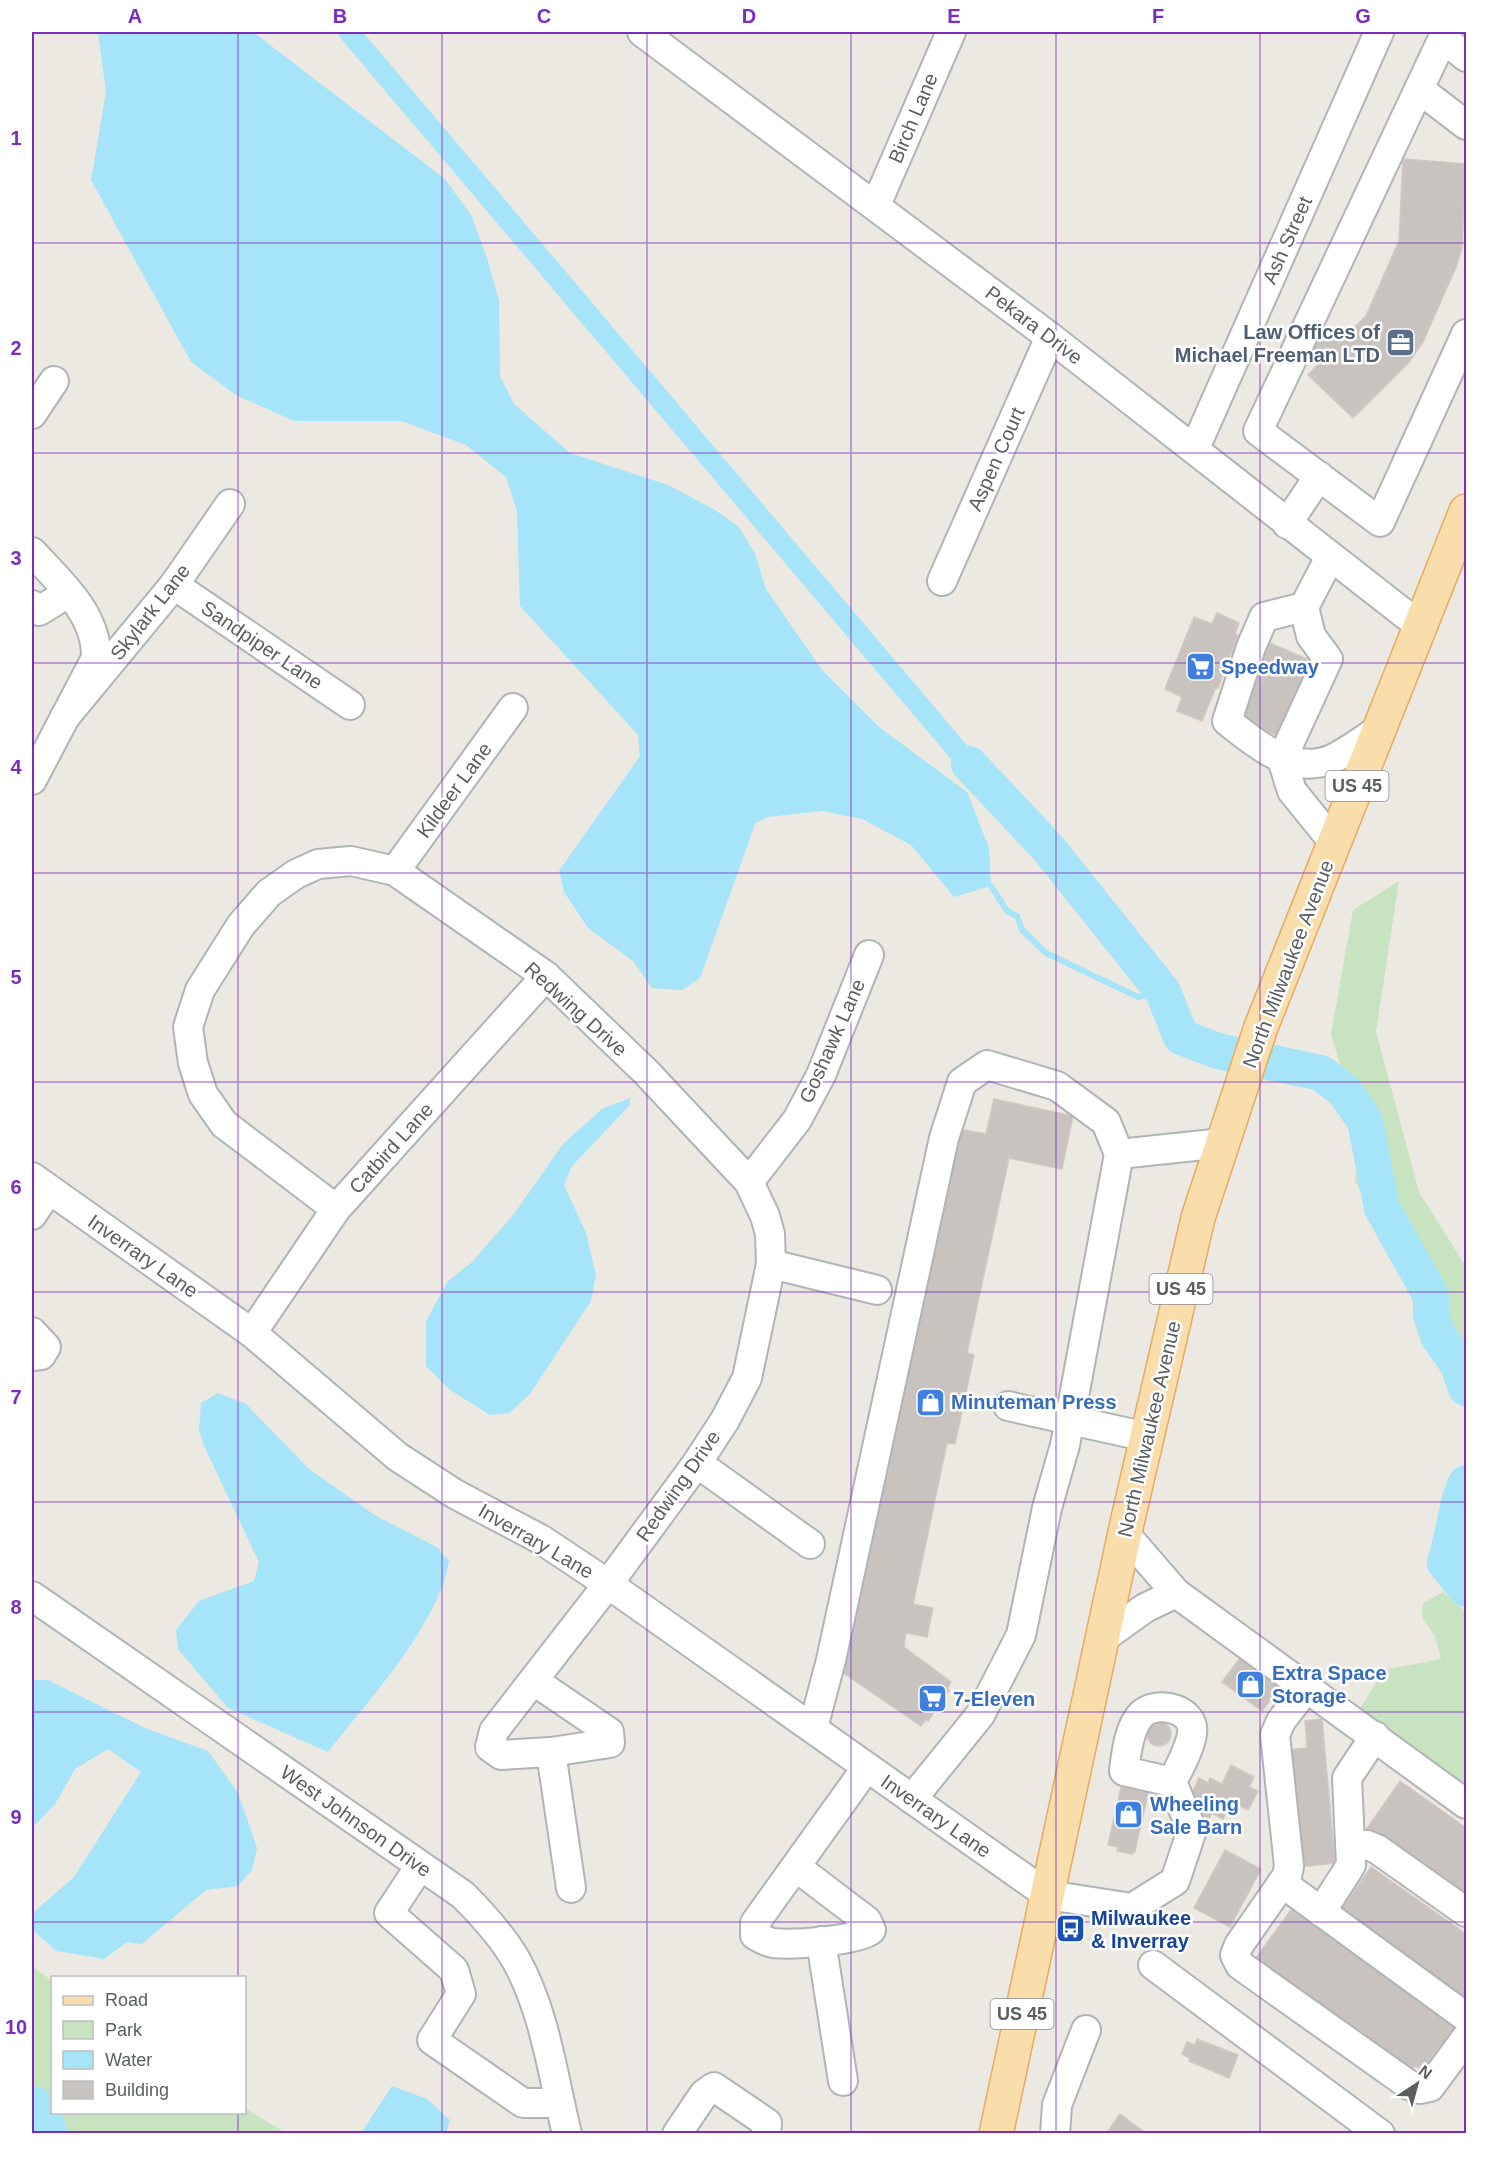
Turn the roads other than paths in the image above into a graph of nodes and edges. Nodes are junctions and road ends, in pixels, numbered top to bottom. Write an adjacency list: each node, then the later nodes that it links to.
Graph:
1 (642, 32): 7 (street, Pekara Drive)
2 (951, 32): 7 (street, Birch Lane)
3 (1379, 32): 12 (street, Ash Street)
4 (1467, 57): 5 (street)
5 (1419, 89): 6 (street); 13 (street)
6 (1467, 125)
7 (876, 205): 9 (street, Pekara Drive)
8 (1467, 334): 13 (street)
9 (1050, 337): 12 (street, Pekara Drive); 19 (street, Aspen Court)
10 (54, 381): 11 (street)
11 (32, 414)
12 (1195, 448): 16 (street, Pekara Drive)
13 (1319, 476): 16 (street)
14 (230, 504): 20 (street, Skylark Lane)
15 (1467, 511): 24 (main road, North Milwaukee Avenue / US 45)
16 (1287, 524): 18 (street, Pekara Drive)
17 (32, 552): 21 (street)
18 (1330, 557): 23 (street); 24 (street, Pekara Drive)
19 (942, 581)
20 (174, 585): 25 (street, Sandpiper Lane); 27 (street, Skylark Lane)
21 (68, 593): 22 (street); 27 (street)
22 (32, 605)
23 (1304, 607): 29 (street); 29 (street)
24 (1420, 626): 28 (main road, North Milwaukee Avenue / US 45)
25 (350, 705)
26 (513, 708): 32 (street, Kildeer Lane)
27 (65, 717): 30 (street)
28 (1380, 729): 29 (street); 31 (main road, North Milwaukee Avenue / US 45)
29 (1282, 759): 31 (street)
30 (32, 780)
31 (1335, 844): 35 (main road, North Milwaukee Avenue / US 45)
32 (395, 871): 34 (street, Redwing Drive); 39 (street, Redwing Drive)
33 (869, 955): 37 (street, Goshawk Lane)
34 (546, 976): 37 (street, Redwing Drive); 39 (street, Catbird Lane)
35 (1223, 1143): 36 (street); 48 (main road, North Milwaukee Avenue / US 45)
36 (1119, 1154): 47 (street); 58 (street)
37 (749, 1182): 41 (street, Redwing Drive)
38 (40, 1184): 40 (street); 44 (street, Inverrary Lane)
39 (336, 1209): 44 (street, Catbird Lane)
40 (32, 1215)
41 (771, 1264): 42 (street); 49 (street, Redwing Drive)
42 (877, 1290)
43 (32, 1332): 45 (street)
44 (252, 1333): 52 (street, Inverrary Lane)
45 (32, 1356)
46 (1008, 1406): 47 (street)
47 (1070, 1419): 48 (street); 63 (street)
48 (1147, 1437): 50 (main road, North Milwaukee Avenue / US 45)
49 (697, 1463): 51 (street); 52 (street, Redwing Drive)
50 (1125, 1534): 53 (street); 55 (main road, North Milwaukee Avenue / US 45)
51 (810, 1544)
52 (608, 1584): 56 (street, Redwing Drive); 58 (street, Inverrary Lane)
53 (1176, 1593): 55 (street); 57 (street)
54 (32, 1596): 66 (street, West Johnson Drive)
55 (1103, 1638): 70 (main road, North Milwaukee Avenue / US 45)
56 (534, 1681): 60 (street, Redwing Drive); 60 (street)
57 (1308, 1686): 59 (street); 68 (street)
58 (813, 1728): 61 (street, Inverrary Lane)
59 (1375, 1736): 64 (street); 65 (street)
60 (551, 1752): 69 (street)
61 (867, 1767): 63 (street, Inverrary Lane); 67 (street)
62 (1172, 1782): 70 (street)
63 (912, 1799): 70 (street, Inverrary Lane)
64 (1467, 1804)
65 (1351, 1845): 71 (street); 72 (street)
66 (420, 1866): 79 (street, West Johnson Drive); 79 (street)
67 (796, 1868): 73 (street); 73 (street)
68 (1282, 1883): 71 (street); 77 (street)
69 (571, 1888)
70 (1048, 1894): 83 (main road, North Milwaukee Avenue / US 45)
71 (1321, 1912): 75 (street)
72 (1467, 1912)
73 (822, 1941): 78 (street)
74 (1154, 1965): 85 (street)
75 (1467, 2017)
76 (1086, 2030): 84 (street)
77 (1467, 2038)
78 (843, 2081)
79 (559, 2103): 80 (street, West Johnson Drive)
80 (567, 2133)
81 (677, 2133): 82 (street)
82 (766, 2133)
83 (996, 2133)
84 (1054, 2133)
85 (1380, 2133)

